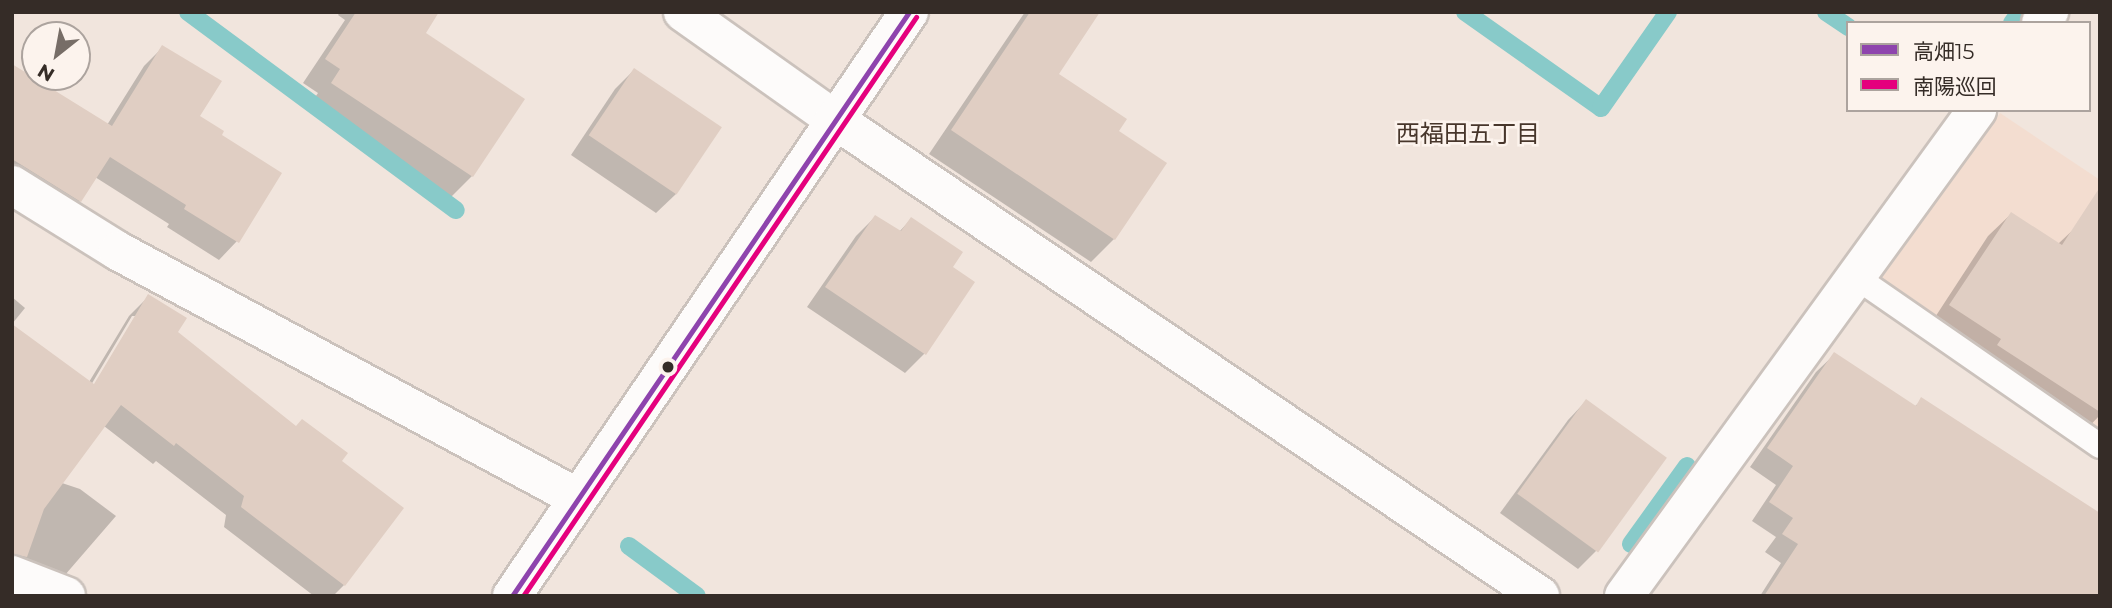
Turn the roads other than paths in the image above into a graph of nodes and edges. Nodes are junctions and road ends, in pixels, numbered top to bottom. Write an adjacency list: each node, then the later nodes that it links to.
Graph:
1 (683, 12): 4 (street)
2 (909, 12): 4 (street)
3 (1976, 112): 6 (street)
4 (834, 118): 8 (street); 12 (street)
5 (12, 186): 8 (street)
6 (1856, 277): 7 (lane); 13 (street)
7 (2100, 446)
8 (578, 498): 11 (street)
9 (12, 575): 10 (street)
10 (66, 596)
11 (512, 596)
12 (1540, 596)
13 (1624, 596)

